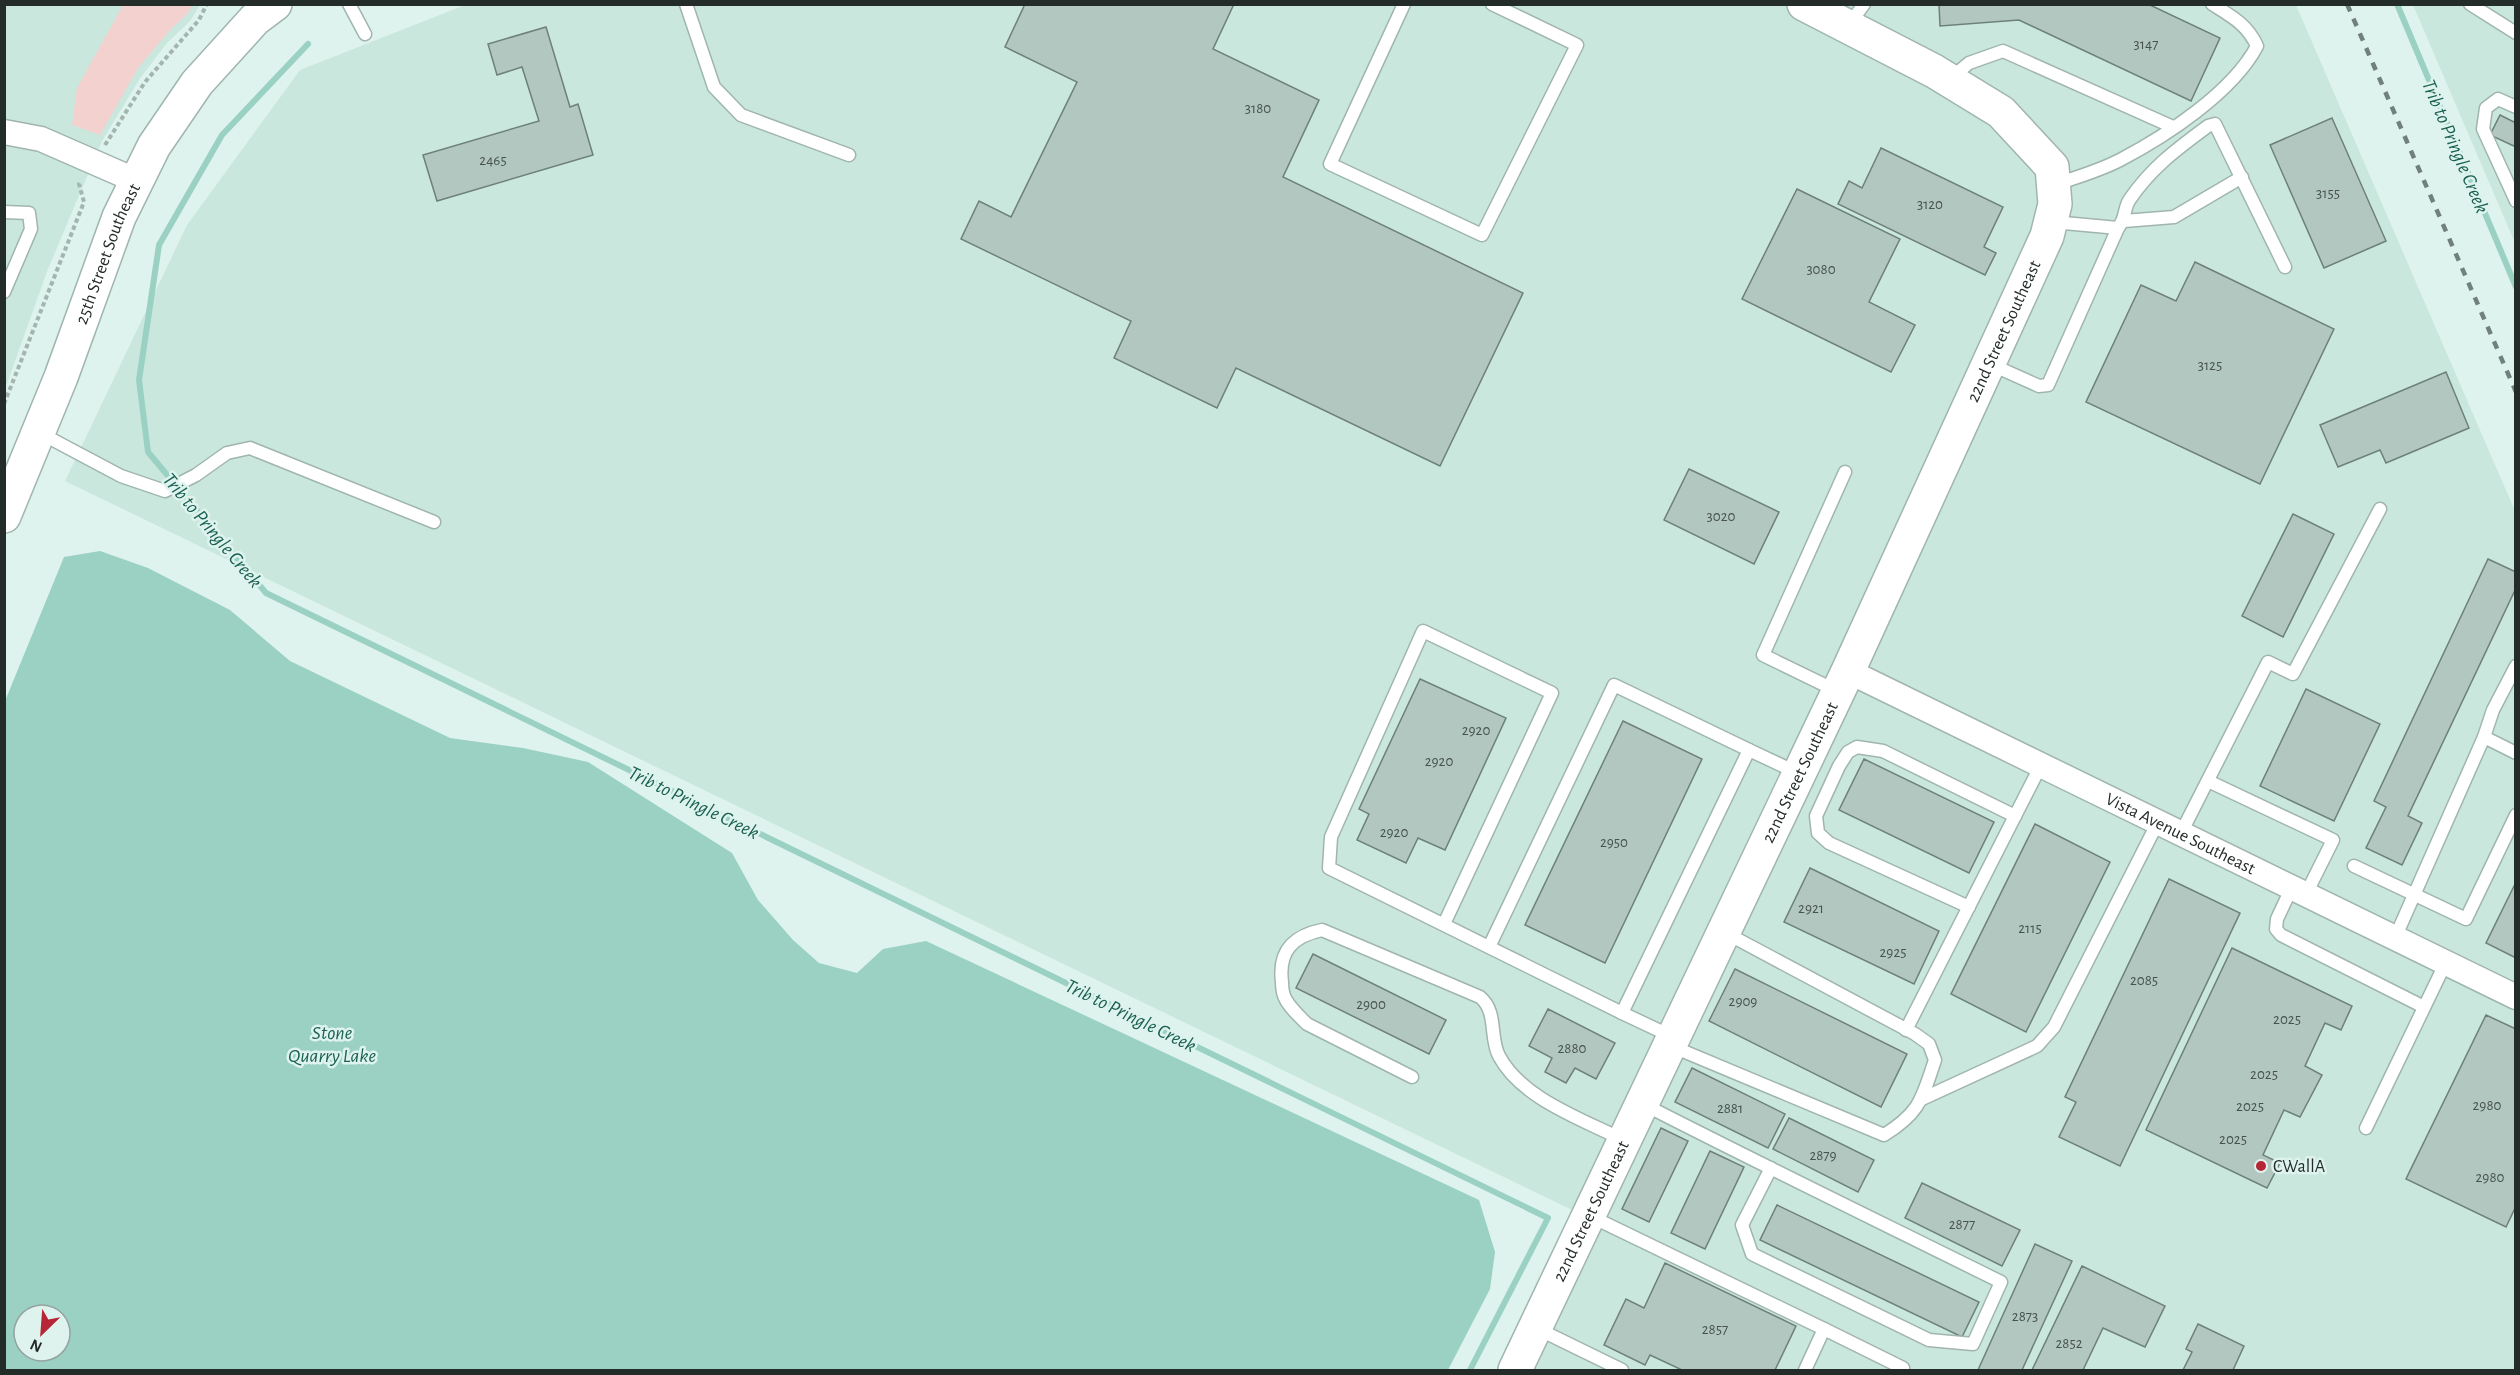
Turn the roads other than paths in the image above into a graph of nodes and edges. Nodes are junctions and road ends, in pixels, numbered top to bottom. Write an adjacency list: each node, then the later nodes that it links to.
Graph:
1 (350, 4): 11 (lane)
2 (686, 4): 16 (lane)
3 (1404, 4): 4 (lane)
4 (1492, 4)
5 (1804, 4): 9 (street)
6 (2212, 4): 14 (lane)
7 (2470, 4): 10 (lane)
8 (256, 9): 19 (street, 25th Street Southeast)
9 (1856, 16): 12 (street)
10 (2516, 33)
11 (365, 34)
12 (1949, 80): 14 (lane); 17 (street)
13 (2516, 107): 20 (lane)
14 (2173, 128): 17 (lane)
15 (4, 132): 19 (street)
16 (849, 155)
17 (2053, 177): 22 (street, 22nd Street Southeast)
18 (2242, 177): 23 (lane); 23 (lane); 24 (lane)
19 (137, 181): 27 (street, 25th Street Southeast)
20 (2516, 201)
21 (4, 212): 25 (lane)
22 (2051, 222): 23 (lane); 26 (street, 22nd Street Southeast)
23 (2121, 224): 26 (lane)
24 (2285, 267)
25 (4, 292)
26 (1989, 363): 33 (street, 22nd Street Southeast)
27 (37, 431): 30 (street, 25th Street Southeast); 31 (lane)
28 (1845, 472): 33 (lane)
29 (2380, 509): 39 (lane)
30 (4, 516)
31 (434, 522)
32 (2516, 666): 34 (lane)
33 (1843, 681): 37 (street, Vista Avenue Southeast); 38 (street, 22nd Street Southeast)
34 (2484, 737): 36 (lane); 46 (lane)
35 (1749, 750): 38 (lane); 51 (lane); 55 (lane)
36 (2516, 753)
37 (2041, 765): 41 (lane); 42 (street, Vista Avenue Southeast)
38 (1799, 773): 49 (street, 22nd Street Southeast)
39 (2208, 781): 43 (lane); 45 (lane)
40 (2516, 815): 46 (lane)
41 (2015, 816): 47 (lane); 47 (lane)
42 (2158, 822): 43 (street, Vista Avenue Southeast); 59 (lane)
43 (2181, 833): 45 (street, Vista Avenue Southeast)
44 (2354, 866): 46 (lane)
45 (2299, 891): 50 (street, Vista Avenue Southeast); 54 (lane)
46 (2415, 893): 50 (lane)
47 (1968, 907): 56 (lane)
48 (1444, 924): 48 (lane); 51 (lane)
49 (1724, 932): 56 (lane); 57 (street, 22nd Street Southeast)
50 (2395, 938): 52 (street, Vista Avenue Southeast)
51 (1489, 947): 55 (lane)
52 (2446, 962): 53 (street, Vista Avenue Southeast); 54 (lane)
53 (2516, 997)
54 (2424, 1007): 61 (lane)
55 (1622, 1013): 57 (lane)
56 (1906, 1030): 59 (lane)
57 (1671, 1041): 59 (lane); 60 (street, 22nd Street Southeast)
58 (1412, 1077): 62 (lane)
59 (1922, 1099)
60 (1642, 1104): 62 (street, 22nd Street Southeast); 63 (lane)
61 (2366, 1128)
62 (1624, 1140): 64 (street, 22nd Street Southeast)
63 (1771, 1168): 63 (lane)
64 (1588, 1216): 65 (street, 22nd Street Southeast); 66 (lane)
65 (1535, 1327): 67 (street, 22nd Street Southeast); 68 (lane)
66 (1824, 1329): 69 (lane); 70 (lane)
67 (1515, 1371)
68 (1622, 1371)
69 (1805, 1371)
70 (1902, 1371)

